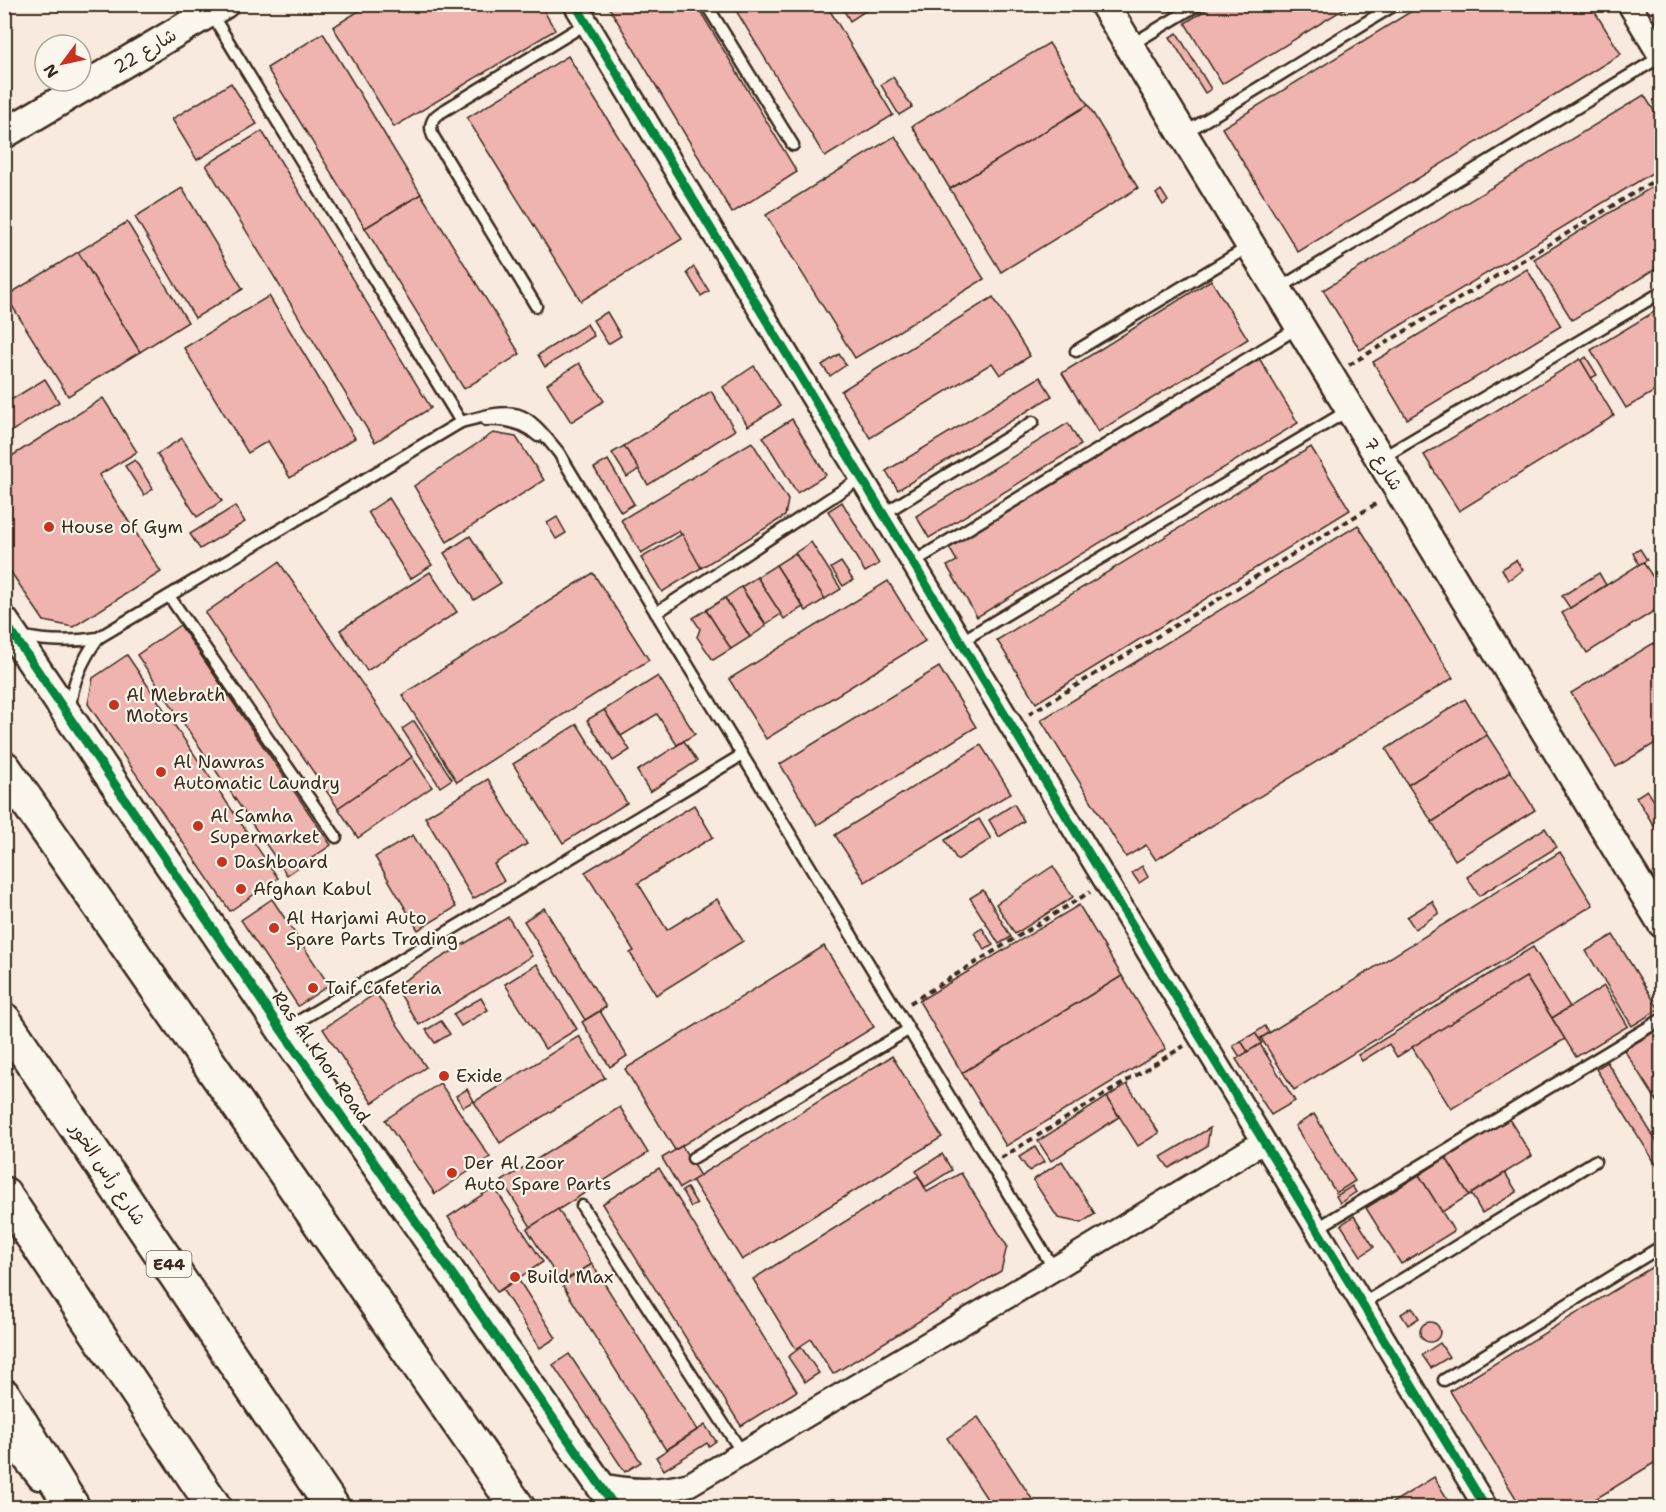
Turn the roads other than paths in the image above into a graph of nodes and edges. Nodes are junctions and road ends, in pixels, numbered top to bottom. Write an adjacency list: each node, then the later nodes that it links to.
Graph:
1 (706, 4): 12 (lane)
2 (1104, 4): 8 (street, شارع 7)
3 (1198, 4): 8 (lane)
4 (1396, 4): 11 (lane)
5 (1629, 4): 9 (street)
6 (217, 8): 10 (street, شارع 22); 20 (lane)
7 (581, 14): 16 (lane); 23 (street)
8 (1129, 46): 11 (street, شارع 7)
9 (1661, 58): 14 (lane)
10 (4, 134)
11 (1183, 134): 13 (street, شارع 7)
12 (793, 145)
13 (1250, 246): 14 (street, شارع 7); 18 (lane)
14 (1277, 290): 17 (street, شارع 7)
15 (1662, 292): 22 (lane)
16 (536, 306)
17 (1299, 327): 19 (street, شارع 7); 25 (lane)
18 (1076, 351)
19 (1350, 410): 22 (street, شارع 7); 30 (lane)
20 (461, 422): 26 (lane); 27 (lane)
21 (1033, 422): 24 (lane)
22 (1380, 459): 36 (street, شارع 7)
23 (861, 478): 24 (street); 27 (lane)
24 (883, 514): 25 (street)
25 (912, 563): 30 (street)
26 (169, 596): 29 (lane); 35 (lane)
27 (656, 613): 33 (lane)
28 (9, 628): 29 (lane); 31 (street, Ras Al Khor Road)
29 (98, 638): 31 (lane)
30 (960, 642): 41 (street)
31 (69, 718): 40 (street, Ras Al Khor Road)
32 (4, 746): 34 (highway)
33 (742, 755): 39 (lane); 40 (lane)
34 (13, 780): 60 (highway)
35 (336, 837)
36 (1662, 923)
37 (1662, 1019): 46 (lane)
38 (4, 1020): 59 (highway, شارع رأس الخور / E44)
39 (908, 1030): 42 (lane); 48 (lane)
40 (282, 1031): 55 (street, Ras Al Khor Road)
41 (1263, 1142): 46 (street); 48 (street)
42 (693, 1158)
43 (1595, 1161): 49 (lane)
44 (4, 1194): 58 (highway)
45 (582, 1206): 53 (lane)
46 (1316, 1229): 49 (street)
47 (1662, 1246): 50 (lane)
48 (1054, 1269): 53 (street)
49 (1362, 1304): 62 (street)
50 (1444, 1380)
51 (4, 1396): 57 (highway)
52 (4, 1434): 56 (street)
53 (743, 1454): 54 (street)
54 (690, 1484): 55 (street); 61 (street)
55 (609, 1496)
56 (62, 1508)
57 (73, 1508)
58 (215, 1508)
59 (333, 1508)
60 (518, 1508)
61 (676, 1508)
62 (1486, 1508)

